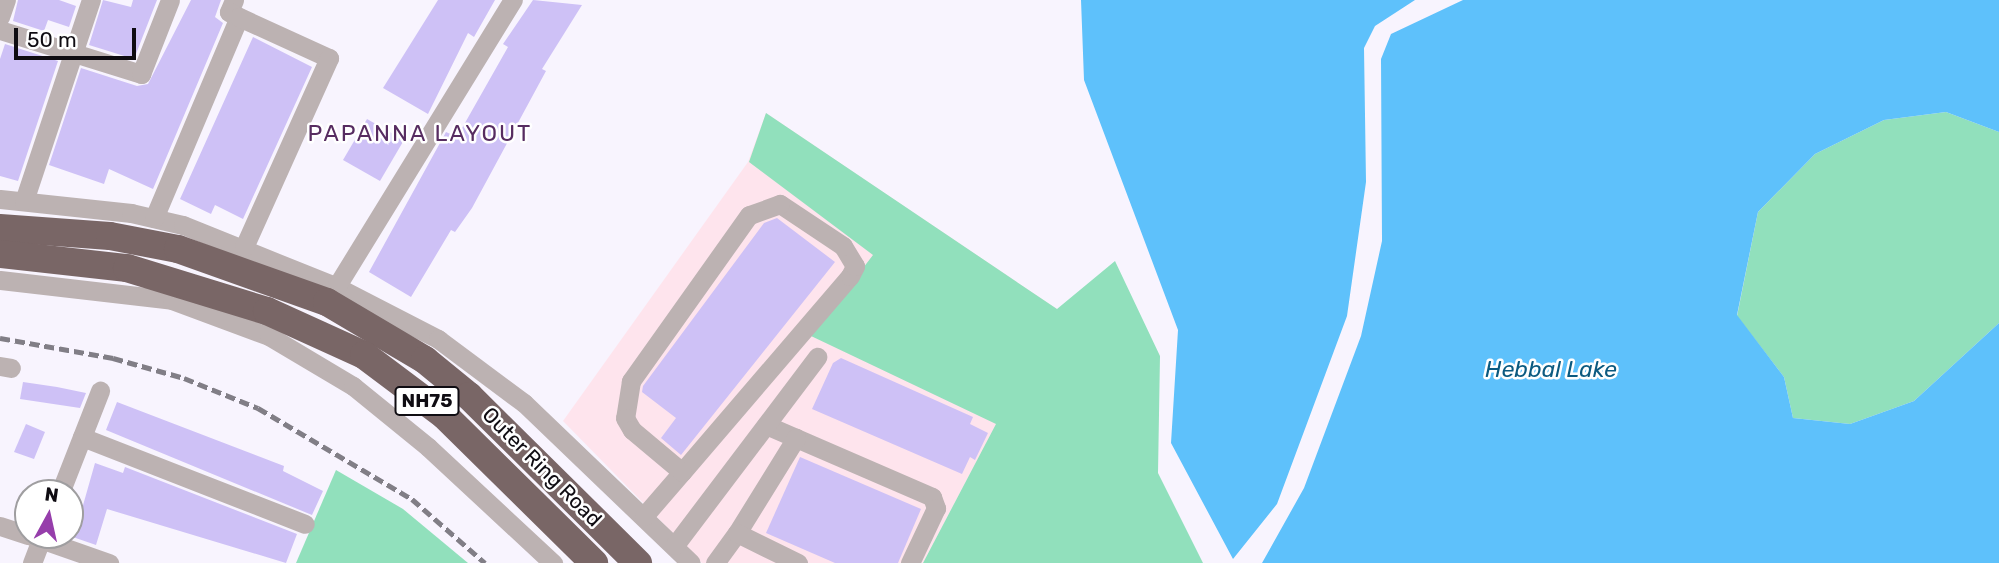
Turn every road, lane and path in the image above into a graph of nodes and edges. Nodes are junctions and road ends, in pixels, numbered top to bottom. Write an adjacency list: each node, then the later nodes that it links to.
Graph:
1 (6, 0): 6 (street)
2 (91, 0): 8 (street)
3 (170, 0): 8 (street)
4 (513, 0): 17 (street)
5 (237, 9): 11 (street); 14 (street)
6 (0, 17)
7 (0, 30): 8 (street)
8 (74, 52): 10 (street)
9 (0, 200): 10 (street)
10 (24, 201): 11 (street)
11 (154, 218): 13 (street)
12 (0, 228): 13 (highway, NH75)
13 (181, 237): 14 (street); 17 (highway, Outer Ring Road / NH75)
14 (244, 247): 17 (street)
15 (0, 254): 18 (highway, NH75)
16 (0, 280): 18 (street)
17 (332, 295): 26 (street); 34 (highway, Outer Ring Road / NH75)
18 (217, 303): 32 (street); 33 (highway, Outer Ring Road / NH75)
19 (817, 357): 21 (street)
20 (100, 391): 22 (street)
21 (766, 425): 23 (street); 29 (street)
22 (82, 437): 25 (street); 27 (street)
23 (796, 438): 28 (street); 38 (street)
24 (682, 472): 24 (street); 26 (street)
25 (66, 479)
26 (644, 516): 29 (street)
27 (305, 524)
28 (737, 533): 36 (street); 37 (street)
29 (675, 545): 35 (street)
30 (71, 549): 31 (street)
31 (109, 563)
32 (553, 563)
33 (594, 563)
34 (638, 563)
35 (691, 563)
36 (716, 563)
37 (798, 563)
38 (910, 563)

